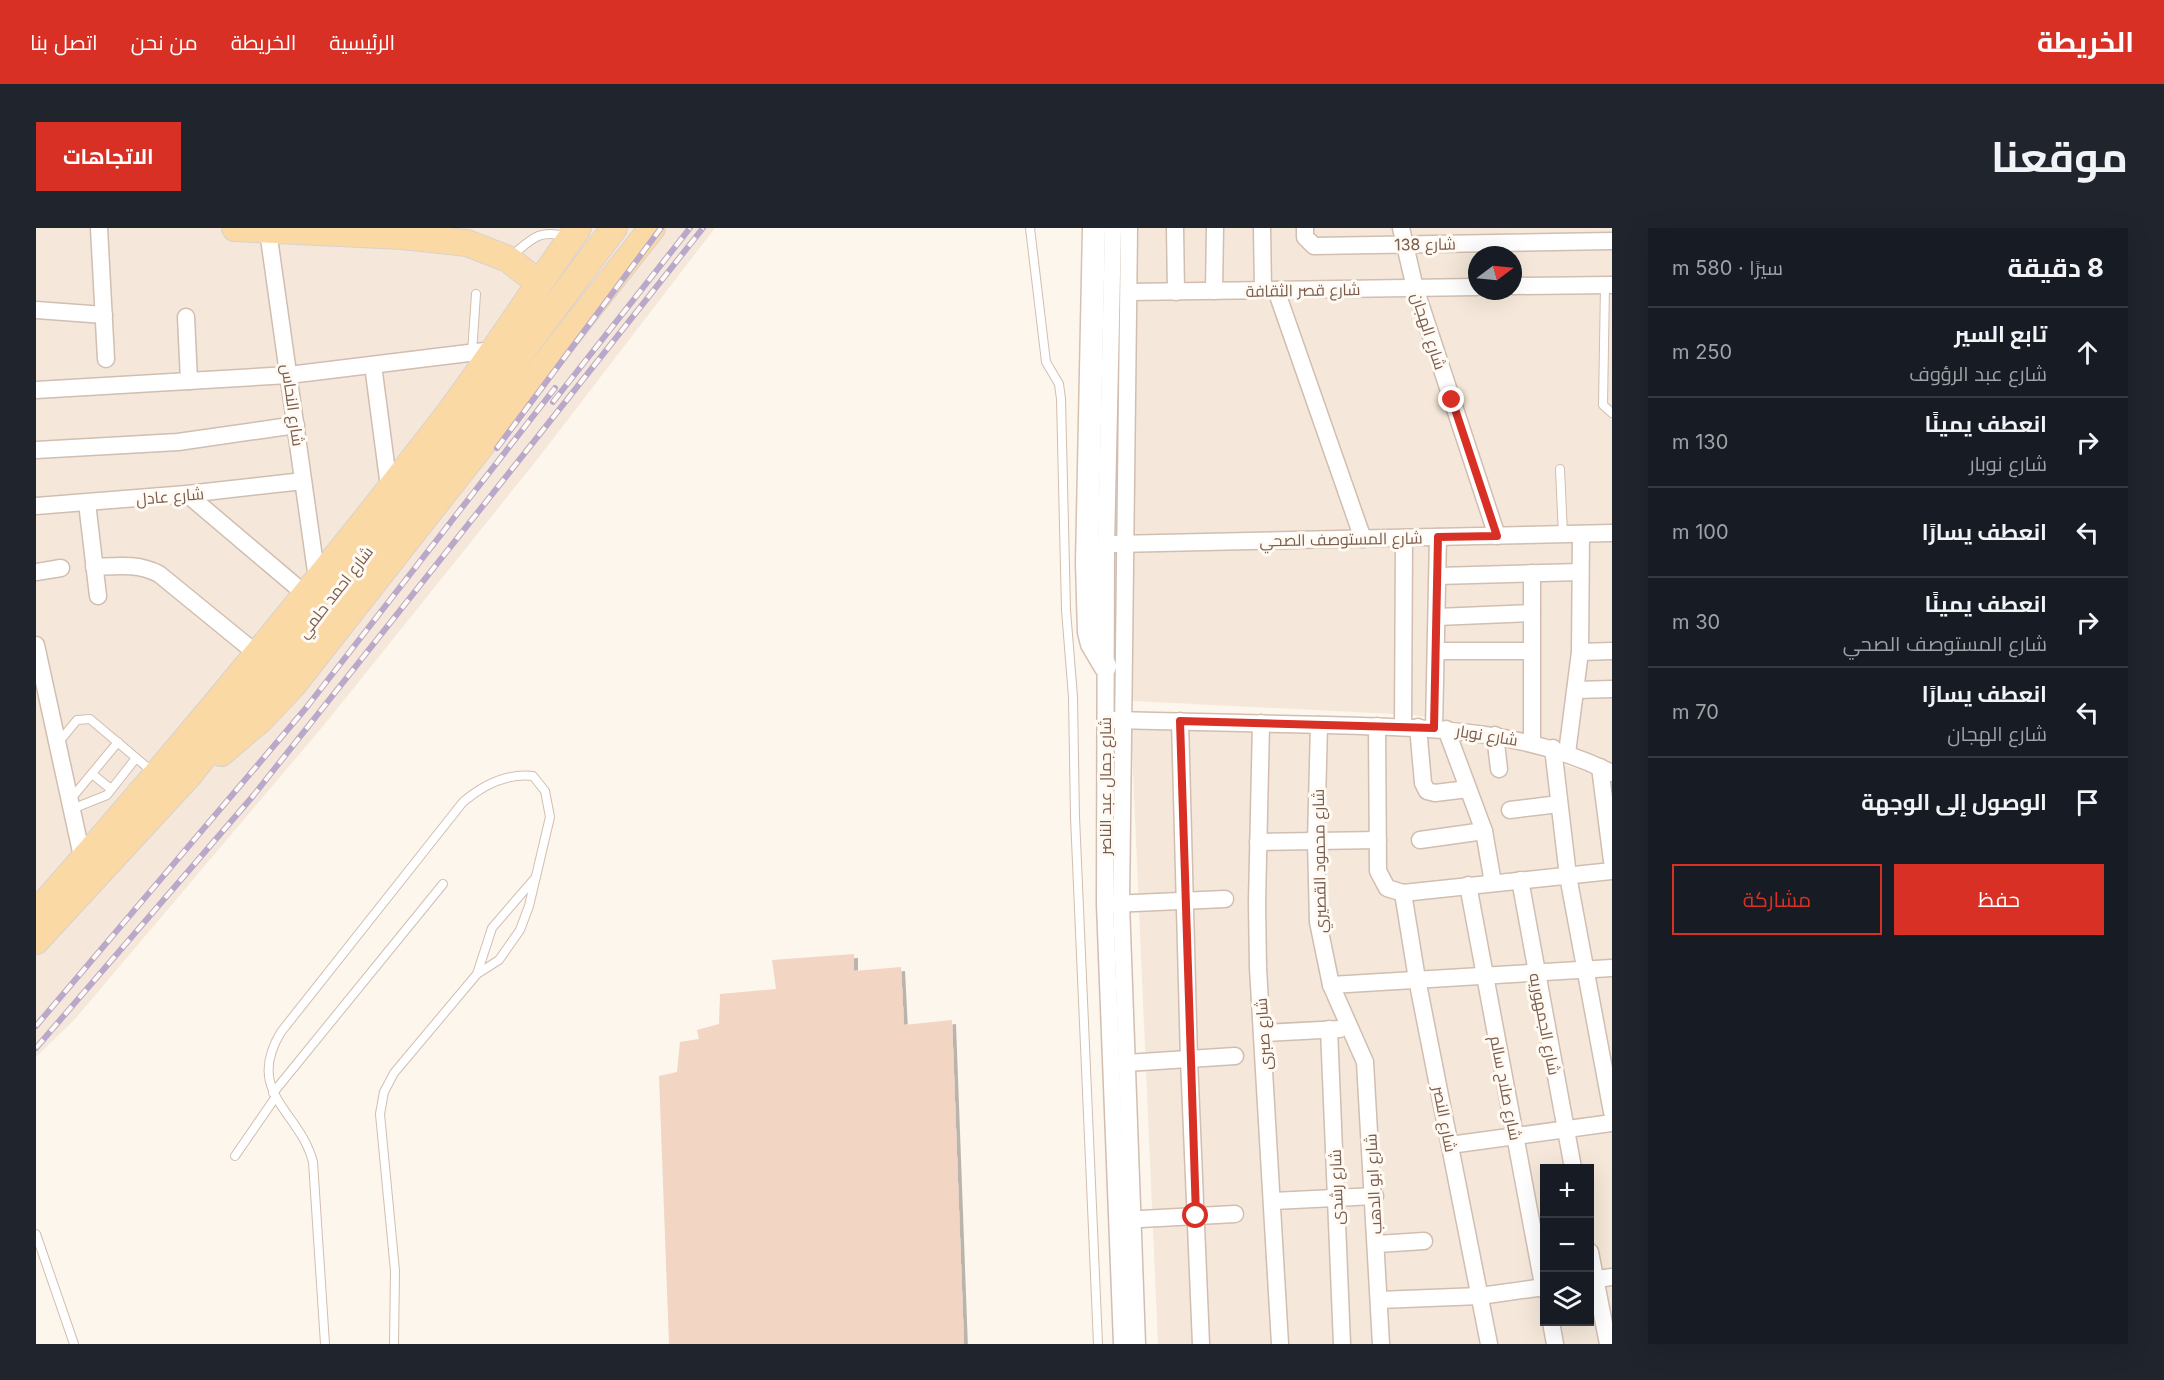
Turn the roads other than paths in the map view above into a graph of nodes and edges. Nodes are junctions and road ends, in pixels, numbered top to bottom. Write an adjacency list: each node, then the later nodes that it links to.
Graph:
1 (99, 228): 29 (street)
2 (236, 228): 12 (main road)
3 (614, 228): 90 (main road, شارع احمد حلمي)
4 (652, 228): 90 (main road)
5 (1030, 228): 158 (lane)
6 (1095, 228): 71 (main road)
7 (1113, 228): 53 (street, شارع جمال عبد الناصر)
8 (1129, 228): 25 (street, شارع جمال عبد الناصر)
9 (1176, 228): 26 (street)
10 (1215, 228): 24 (street)
11 (1262, 228): 23 (street)
12 (268, 231): 17 (main road); 34 (street, شارع النحاس)
13 (574, 233): 17 (lane); 18 (main road, شارع احمد حلمي)
14 (1308, 236): 15 (street, شارع 138)
15 (1403, 236): 16 (street, شارع 138); 22 (street, شارع الهجان)
16 (1612, 241)
17 (508, 259): 18 (main road)
18 (539, 283): 31 (main road, شارع احمد حلمي)
19 (1608, 285): 20 (street); 37 (lane)
20 (1522, 286)
21 (1468, 287): 22 (street, شارع قصر الثقافة)
22 (1415, 288): 23 (street, شارع قصر الثقافة); 49 (street, شارع الهجان)
23 (1269, 290): 24 (street, شارع قصر الثقافة); 52 (street)
24 (1214, 291): 26 (street, شارع قصر الثقافة)
25 (1129, 292): 26 (street, شارع قصر الثقافة); 54 (street, شارع جمال عبد الناصر)
26 (1176, 292)
27 (476, 294): 31 (lane)
28 (36, 309): 29 (street)
29 (104, 315): 32 (street)
30 (186, 317): 35 (street)
31 (483, 351): 33 (street); 42 (main road, شارع احمد حلمي)
32 (106, 359)
33 (373, 365): 34 (street); 42 (street)
34 (289, 375): 35 (street); 38 (street, شارع النحاس)
35 (189, 381): 36 (street)
36 (36, 390)
37 (1612, 413)
38 (296, 425): 39 (street); 41 (street, شارع النحاس)
39 (36, 450)
40 (1560, 469): 48 (lane)
41 (303, 481): 43 (street, شارع عادل); 61 (street, شارع النحاس)
42 (389, 487): 61 (main road, شارع احمد حلمي)
43 (187, 494): 44 (street, شارع عادل); 61 (street)
44 (87, 503): 45 (street, شارع عادل); 55 (street)
45 (36, 506)
46 (1612, 533): 47 (street, شارع المستوصف الصحي)
47 (1581, 534): 48 (street, شارع المستوصف الصحي); 58 (street)
48 (1563, 535): 49 (street, شارع المستوصف الصحي)
49 (1497, 536): 50 (street, شارع المستوصف الصحي)
50 (1438, 537): 51 (street, شارع المستوصف الصحي); 60 (street)
51 (1404, 538): 52 (street, شارع المستوصف الصحي); 80 (street)
52 (1363, 539): 54 (street, شارع المستوصف الصحي)
53 (1106, 544): 54 (street, شارع المستوصف الصحي); 71 (street, شارع جمال عبد الناصر)
54 (1124, 544): 75 (street, شارع جمال عبد الناصر)
55 (94, 567): 62 (street); 70 (street)
56 (62, 568): 57 (street)
57 (36, 572)
58 (1580, 572): 59 (street); 69 (street)
59 (1532, 573): 60 (street); 63 (street)
60 (1438, 576): 64 (street)
61 (311, 587): 70 (main road, شارع احمد حلمي)
62 (98, 596)
63 (1532, 613): 64 (street); 67 (street)
64 (1437, 617): 66 (street)
65 (36, 645): 84 (street)
66 (1436, 651): 67 (street); 80 (street)
67 (1531, 651): 83 (street)
68 (1612, 651): 69 (street)
69 (1580, 652): 73 (street)
70 (256, 654): 91 (main road, شارع احمد حلمي)
71 (1105, 666): 74 (street, شارع جمال عبد الناصر)
72 (1612, 689): 73 (street)
73 (1576, 690): 85 (street)
74 (1105, 720): 75 (street, شارع نوبار); 114 (street, شارع جمال عبد الناصر)
75 (1123, 720): 76 (street, شارع نوبار); 114 (street, شارع جمال عبد الناصر)
76 (1180, 721): 77 (street, شارع نوبار); 113 (street)
77 (1261, 723): 78 (street, شارع نوبار); 101 (street, شارع صبرى)
78 (1319, 725): 79 (street, شارع نوبار); 100 (street, شارع محمود القصيري)
79 (1377, 726): 80 (street, شارع نوبار); 98 (street)
80 (1425, 728): 81 (street, شارع نوبار); 93 (street); 93 (street)
81 (1495, 735): 83 (street, شارع نوبار); 87 (street)
82 (118, 742): 84 (lane); 86 (lane); 89 (lane)
83 (1532, 742): 85 (street, شارع نوبار)
84 (57, 744): 95 (street)
85 (1560, 751): 88 (street, شارع نوبار); 94 (street)
86 (136, 758): 91 (lane); 92 (lane)
87 (1499, 769)
88 (1606, 770): 103 (street)
89 (92, 774): 92 (lane); 95 (lane)
90 (189, 775): 116 (main road, شارع احمد حلمي)
91 (156, 776): 102 (main road, شارع احمد حلمي)
92 (111, 789): 95 (lane)
93 (1468, 789): 97 (street)
94 (1559, 804): 96 (street); 106 (street)
95 (71, 805): 102 (street)
96 (1510, 810)
97 (1484, 831): 99 (street); 108 (street)
98 (1378, 840): 100 (street); 111 (street)
99 (1420, 840)
100 (1316, 841): 101 (street); 123 (street, شارع محمود القصيري)
101 (1258, 842): 126 (street, شارع صبرى)
102 (83, 861): 115 (main road, شارع احمد حلمي)
103 (1612, 861)
104 (1612, 871): 106 (street)
105 (536, 876): 120 (lane); 120 (lane); 130 (lane)
106 (1568, 876): 107 (street); 118 (street)
107 (1520, 880): 108 (street); 119 (street, شارع الجمهوريه)
108 (1493, 883): 110 (street)
109 (443, 884): 130 (lane)
110 (1468, 885): 111 (street); 121 (street, شارع صلاح سالم)
111 (1403, 893): 122 (street, شارع النصر)
112 (1226, 899): 113 (street)
113 (1185, 901): 114 (street); 128 (street)
114 (1113, 904): 129 (street, شارع جمال عبد الناصر); 143 (street, شارع جمال عبد الناصر)
115 (36, 913)
116 (36, 941)
117 (1612, 968): 118 (street)
118 (1583, 970): 119 (street); 131 (street)
119 (1535, 972): 121 (street); 133 (street, شارع الجمهوريه)
120 (477, 974): 157 (lane)
121 (1485, 975): 122 (street); 134 (street, شارع صلاح سالم)
122 (1417, 979): 123 (street); 135 (street, شارع النصر)
123 (1331, 985): 124 (street, شارع محمود القصيري)
124 (1350, 1028): 125 (street); 138 (street, شارع ابو الدهب)
125 (1329, 1029): 126 (street); 139 (street, شارع رشدى)
126 (1263, 1033): 140 (street, شارع صبرى)
127 (1235, 1056): 128 (street)
128 (1189, 1059): 129 (street); 142 (street)
129 (1126, 1063): 143 (street, شارع جمال عبد الناصر)
130 (274, 1095): 136 (lane); 156 (lane)
131 (1612, 1112)
132 (1612, 1123): 133 (street)
133 (1566, 1129): 134 (street); 137 (street, شارع الجمهوريه)
134 (1515, 1136): 135 (street); 147 (street, شارع صلاح سالم)
135 (1450, 1145): 152 (street, شارع النصر)
136 (236, 1156)
137 (1572, 1164)
138 (1375, 1196): 139 (street); 146 (street, شارع ابو الدهب)
139 (1336, 1198): 140 (street); 163 (street, شارع رشدى)
140 (1273, 1201): 162 (street, شارع صبرى)
141 (1235, 1214): 142 (street)
142 (1196, 1216): 143 (street); 161 (street)
143 (1124, 1220): 159 (street, شارع جمال عبد الناصر); 160 (street, شارع جمال عبد الناصر)
144 (36, 1234): 155 (lane)
145 (1424, 1241): 146 (street)
146 (1377, 1244): 153 (street, شارع ابو الدهب)
147 (1541, 1272)
148 (1612, 1277): 149 (street)
149 (1594, 1280)
150 (1540, 1288): 152 (street)
151 (1594, 1288): 167 (street)
152 (1480, 1296): 153 (street); 165 (street, شارع النصر)
153 (1379, 1300): 164 (street, شارع ابو الدهب)
154 (1552, 1326): 166 (street)
155 (74, 1344)
156 (325, 1344)
157 (394, 1344)
158 (1098, 1344)
159 (1122, 1344)
160 (1137, 1344)
161 (1202, 1344)
162 (1280, 1344)
163 (1342, 1344)
164 (1381, 1344)
165 (1489, 1344)
166 (1555, 1344)
167 (1608, 1344)

